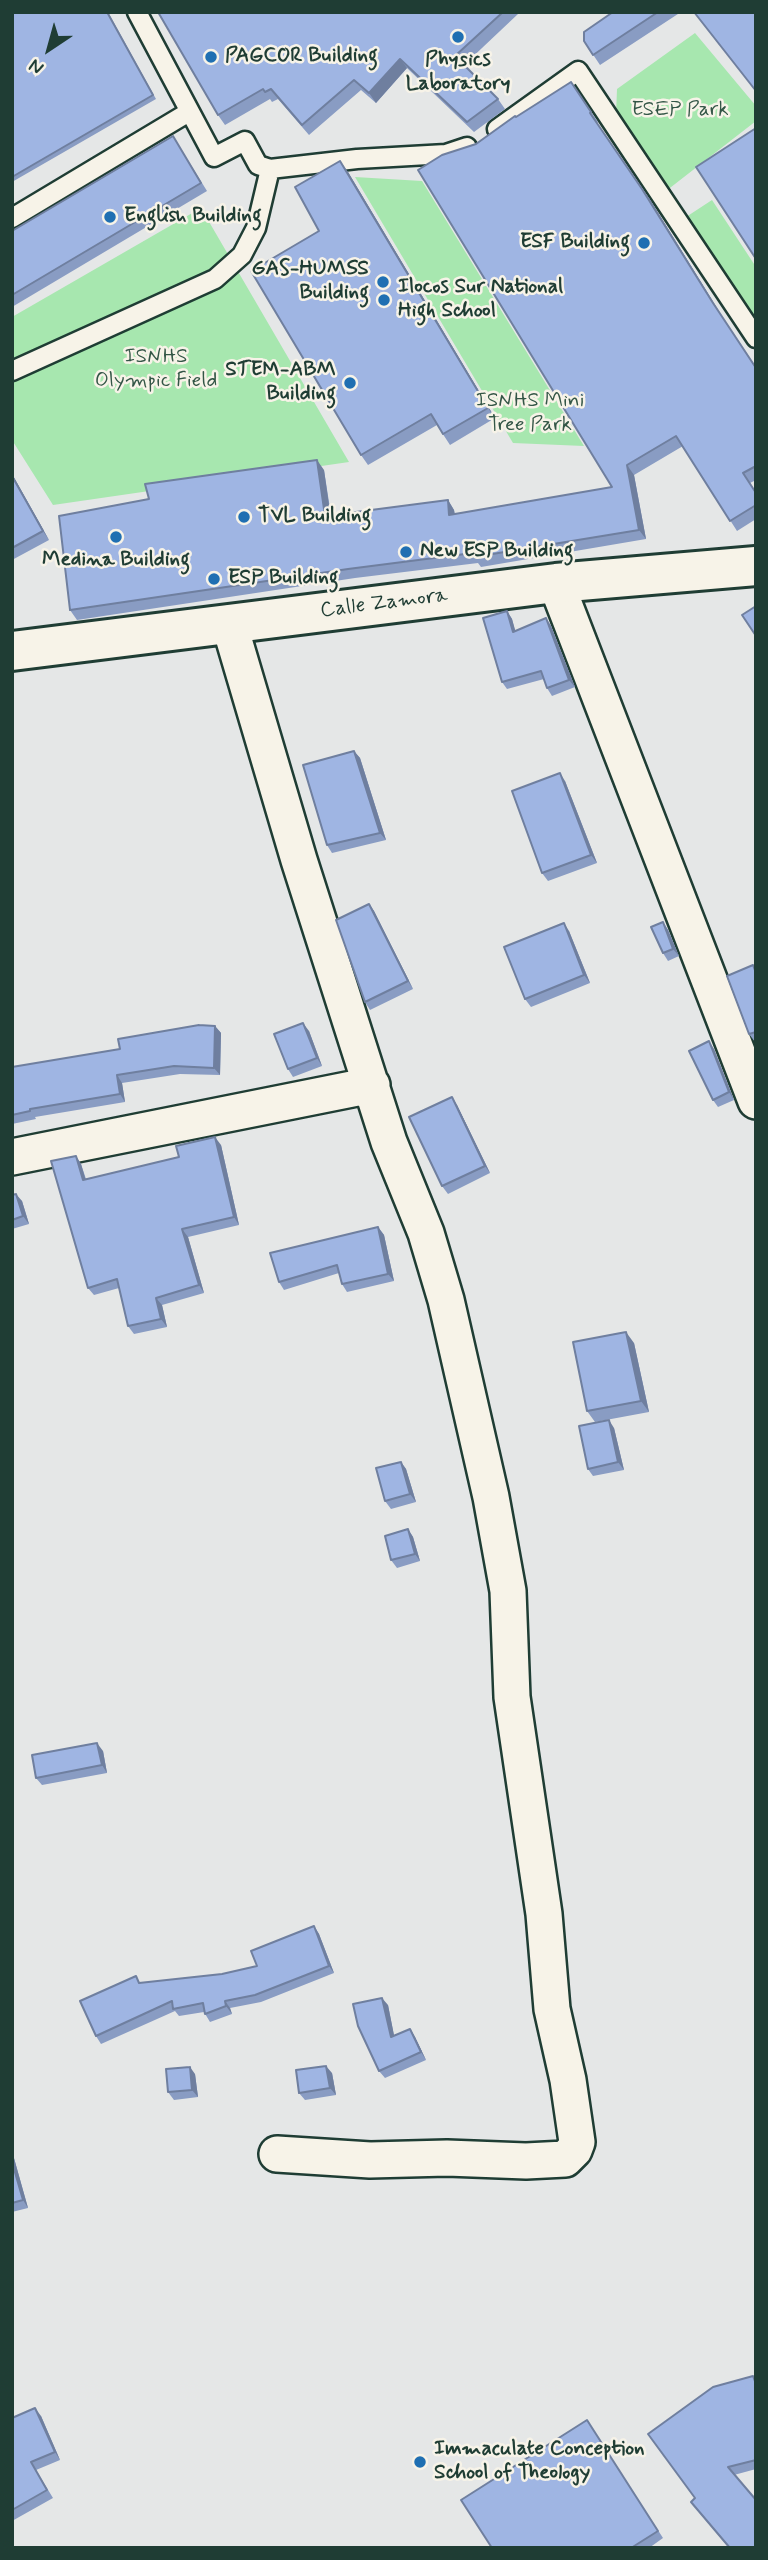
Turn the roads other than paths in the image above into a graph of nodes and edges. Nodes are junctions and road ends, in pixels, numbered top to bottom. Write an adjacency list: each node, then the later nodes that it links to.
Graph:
1 (137, 12): 2 (lane)
2 (189, 112): 3 (lane); 4 (lane)
3 (270, 169): 5 (lane); 6 (lane)
4 (12, 218)
5 (756, 338)
6 (12, 371)
7 (756, 566): 8 (street, Calle Zamora)
8 (556, 583): 9 (street, Calle Zamora); 12 (street)
9 (229, 623): 10 (street, Calle Zamora); 11 (street)
10 (18, 646)
11 (372, 1086): 13 (street); 14 (street)
12 (756, 1101)
13 (12, 1157)
14 (277, 2154)

